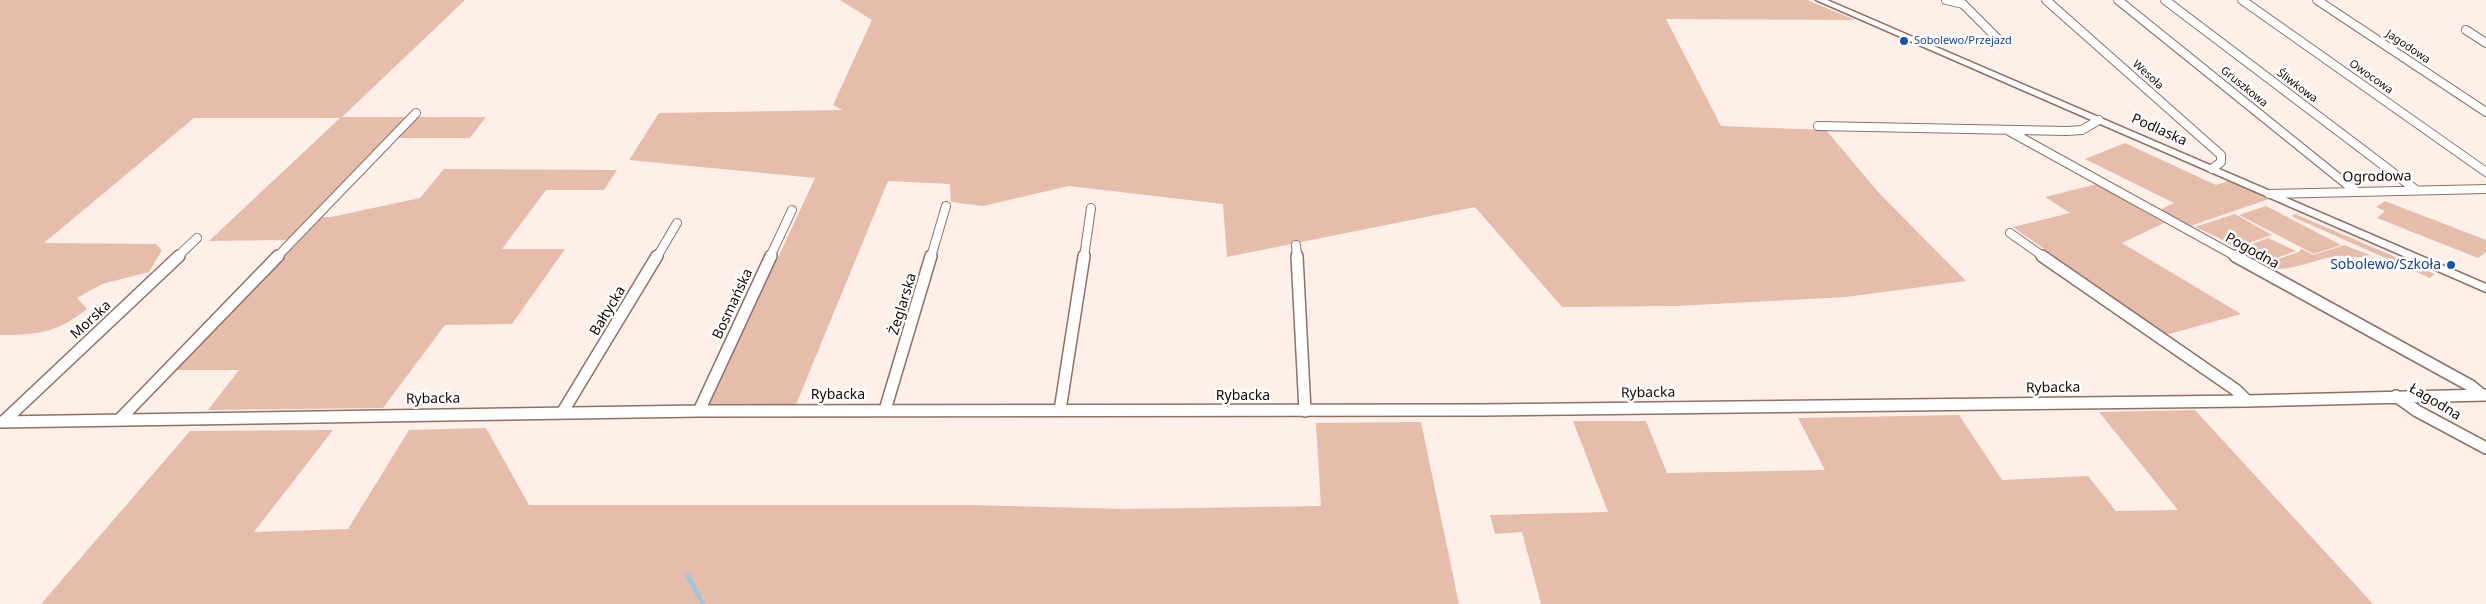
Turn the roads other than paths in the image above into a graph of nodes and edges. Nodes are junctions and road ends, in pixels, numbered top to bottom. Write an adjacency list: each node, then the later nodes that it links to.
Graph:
1 (1820, 0): 13 (street, Podlaska)
2 (1946, 0): 9 (street)
3 (2046, 0): 16 (street, Wesoła)
4 (2118, 0): 20 (street, Gruszkowa)
5 (2165, 0): 19 (street, Śliwkowa)
6 (2242, 0): 17 (street, Owocowa)
7 (2317, 0): 11 (street, Jagodowa)
8 (2466, 30): 10 (street)
9 (1998, 39)
10 (2486, 43)
11 (2486, 112)
12 (416, 113): 38 (street)
13 (2099, 120): 15 (street); 16 (street, Podlaska)
14 (1818, 126): 15 (street)
15 (2009, 131): 30 (street, Pogodna)
16 (2212, 169): 21 (street, Podlaska)
17 (2486, 172)
18 (2486, 189): 19 (street, Ogrodowa)
19 (2416, 190): 20 (street, Ogrodowa)
20 (2356, 191): 21 (street, Ogrodowa)
21 (2269, 194): 29 (street, Podlaska)
22 (946, 206): 33 (street, Żeglarska)
23 (1091, 208): 34 (street)
24 (792, 210): 35 (street, Bosmańska)
25 (677, 224): 37 (street, Bałtycka)
26 (2010, 233): 32 (street)
27 (197, 238): 39 (street, Morska)
28 (1296, 245): 36 (street)
29 (2486, 288)
30 (2484, 395): 31 (street, Rybacka)
31 (2396, 396): 32 (street, Rybacka); 40 (street, Łagodna)
32 (2247, 401): 36 (street, Rybacka)
33 (885, 410): 34 (street, Rybacka); 35 (street, Rybacka)
34 (1060, 410): 36 (street, Rybacka)
35 (699, 411): 37 (street, Rybacka)
36 (1306, 411)
37 (562, 412): 38 (street, Rybacka)
38 (119, 420): 39 (street, Rybacka)
39 (2, 422)
40 (2486, 448)

